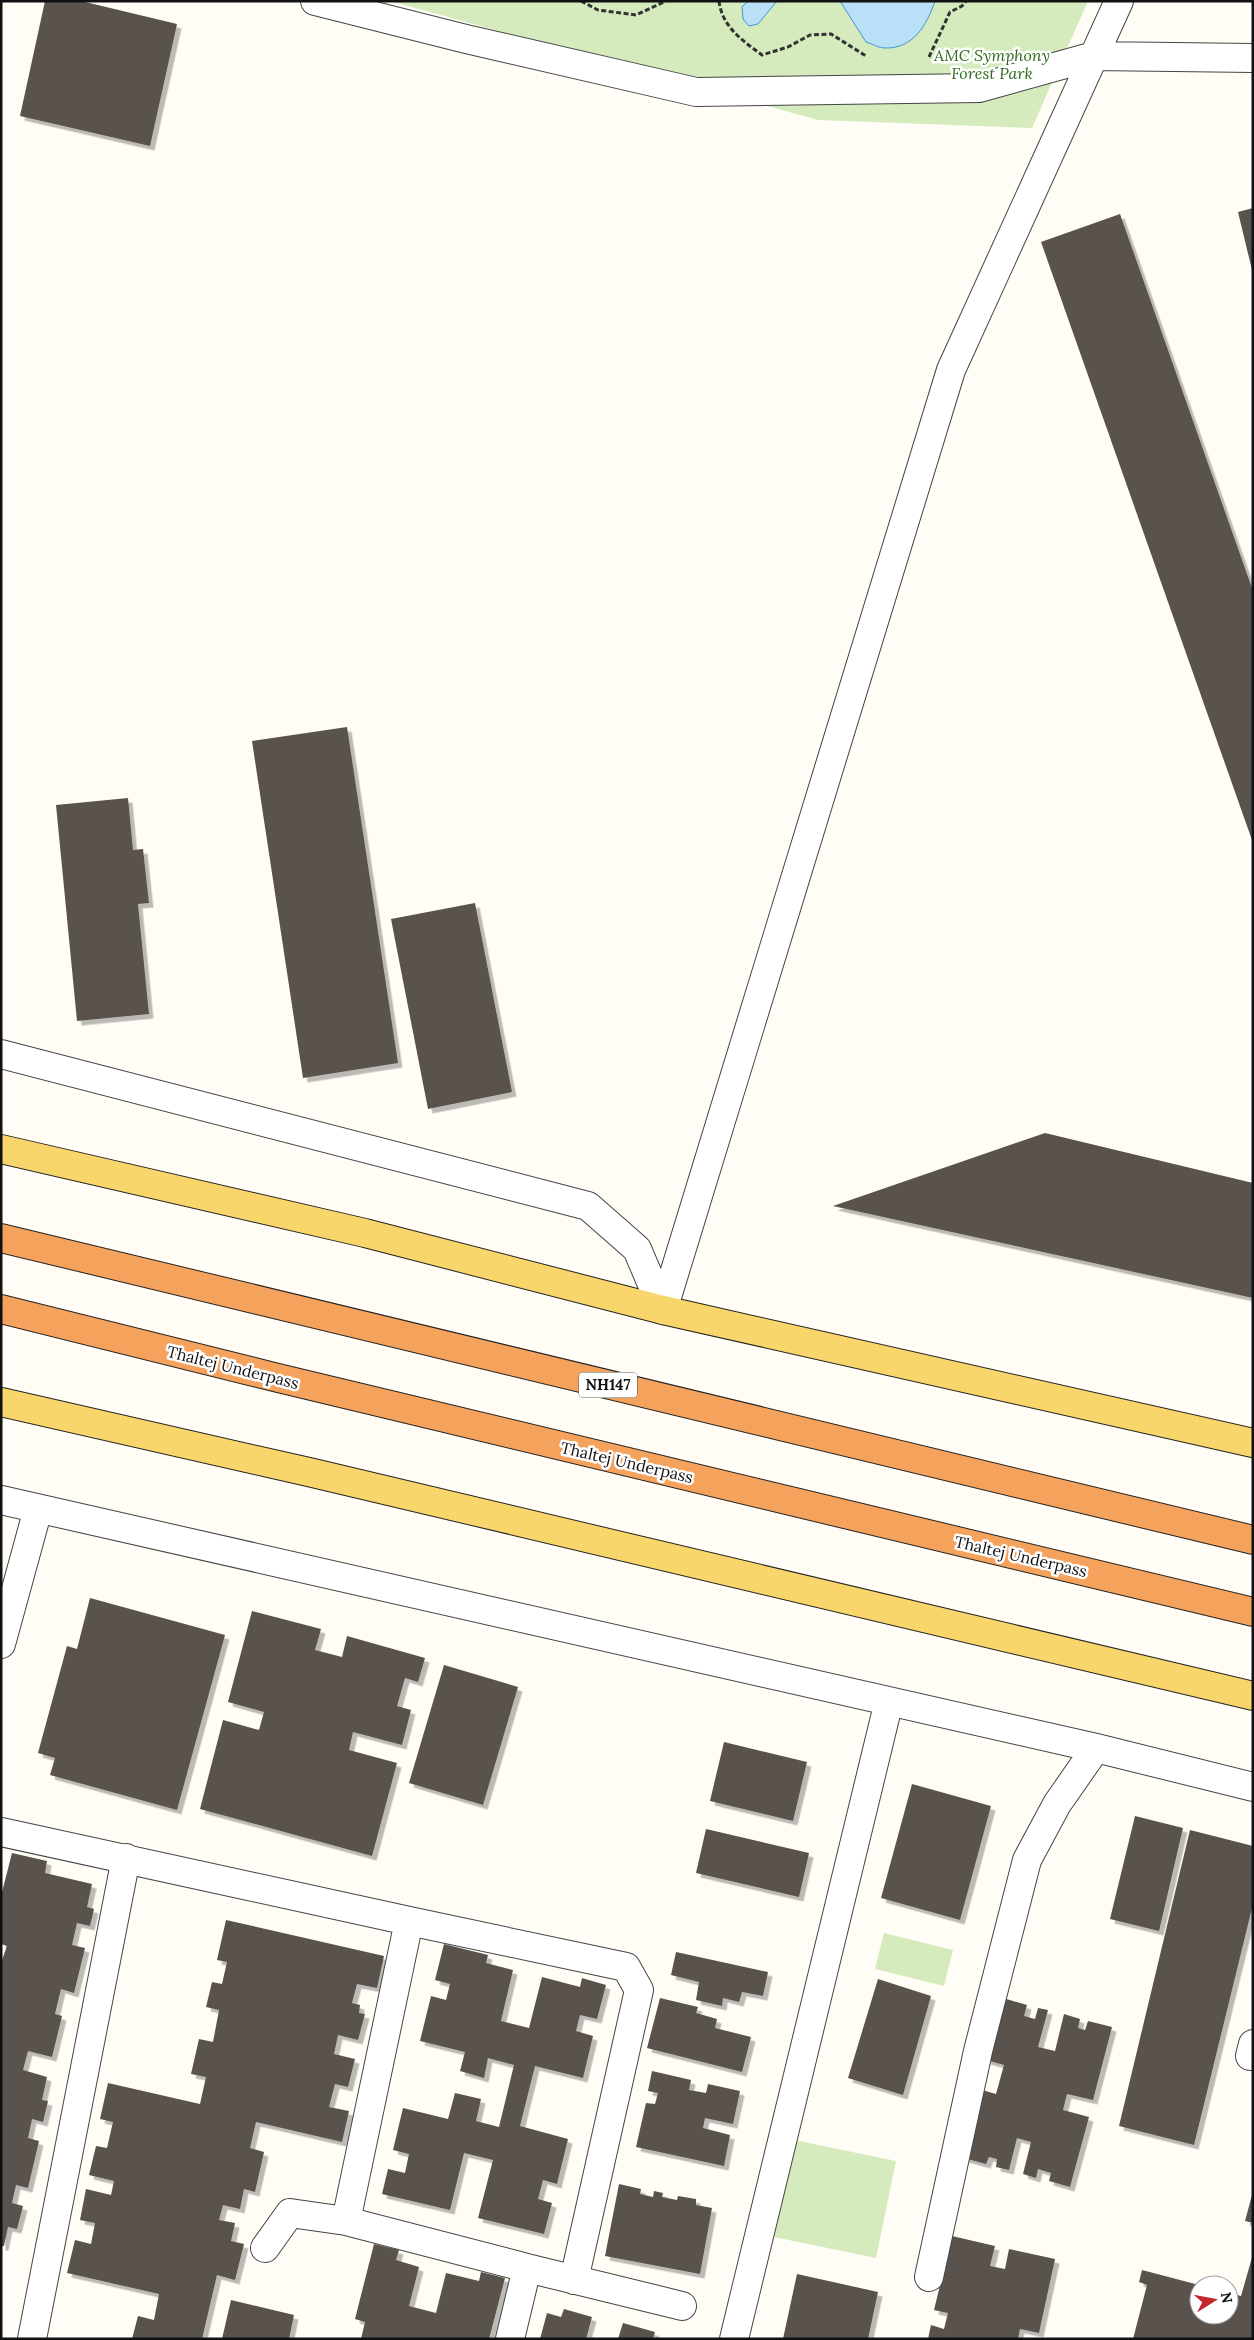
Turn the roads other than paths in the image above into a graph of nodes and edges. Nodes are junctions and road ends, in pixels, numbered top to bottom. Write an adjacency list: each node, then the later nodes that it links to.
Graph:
1 (315, 1): 3 (street)
2 (1119, 1): 3 (street)
3 (1094, 56): 4 (street); 9 (street)
4 (1253, 58)
5 (1, 1054): 9 (street)
6 (1, 1149): 9 (main road)
7 (1, 1238): 14 (highway, NH147)
8 (1, 1309): 15 (highway, Thaltej Underpass)
9 (663, 1310): 11 (main road)
10 (1, 1402): 17 (main road)
11 (1253, 1443)
12 (1, 1500): 13 (street)
13 (38, 1509): 16 (street); 18 (street)
14 (1253, 1540)
15 (1253, 1612)
16 (1, 1644)
17 (1253, 1696)
18 (889, 1701): 19 (street); 32 (street)
19 (1096, 1748): 20 (street); 27 (street)
20 (1253, 1787)
21 (1, 1832): 22 (street)
22 (126, 1858): 23 (street); 30 (street)
23 (409, 1920): 24 (street); 28 (street)
24 (346, 2221): 25 (street); 26 (street)
25 (265, 2248)
26 (527, 2268): 28 (street); 31 (street)
27 (929, 2277)
28 (574, 2280): 29 (street)
29 (682, 2306)
30 (32, 2339)
31 (510, 2339)
32 (734, 2339)

